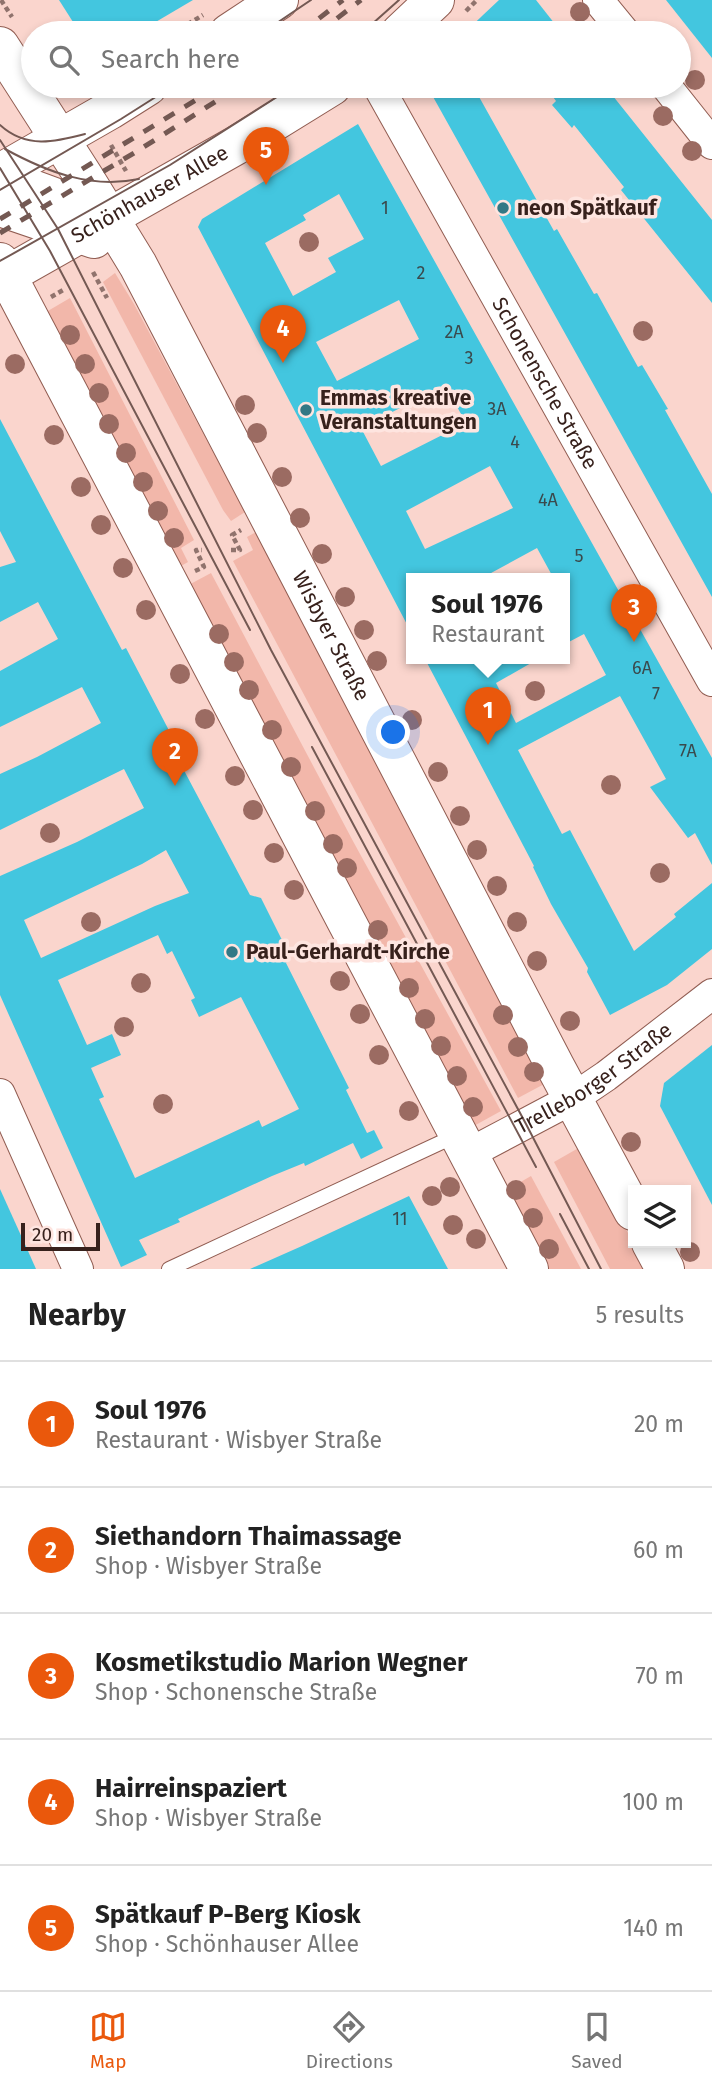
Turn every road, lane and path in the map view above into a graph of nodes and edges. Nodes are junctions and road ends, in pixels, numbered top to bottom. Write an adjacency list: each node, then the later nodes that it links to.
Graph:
1 (279, 0): 4 (main road)
2 (435, 0): 5 (main road)
3 (598, 0): 6 (street)
4 (247, 21)
5 (413, 21)
6 (615, 21)
7 (0, 46): 8 (main road)
8 (21, 79)
9 (34, 98): 15 (main road)
10 (128, 98): 15 (main road)
11 (313, 98): 20 (main road, Schönhauser Allee)
12 (385, 98): 26 (street, Schonensche Straße)
13 (676, 98): 16 (street)
14 (105, 135): 17 (path)
15 (60, 139): 18 (main road); 20 (main road)
16 (712, 144)
17 (127, 171)
18 (0, 175): 20 (main road)
19 (0, 207): 20 (main road)
20 (94, 225): 21 (main road, Schönhauser Allee); 29 (main road, Wisbyer Straße)
21 (2, 272): 30 (main road)
22 (93, 272): 23 (path)
23 (107, 298)
24 (243, 529): 25 (path)
25 (230, 550)
26 (712, 681)
27 (712, 994): 29 (street, Trelleborger Straße)
28 (0, 1094): 33 (street)
29 (572, 1100): 30 (street, Trelleborger Straße); 31 (main road, Wisbyer Straße)
30 (463, 1144): 34 (lane); 35 (main road)
31 (628, 1202)
32 (654, 1248): 36 (main road)
33 (78, 1269)
34 (169, 1269)
35 (529, 1269)
36 (665, 1269)

